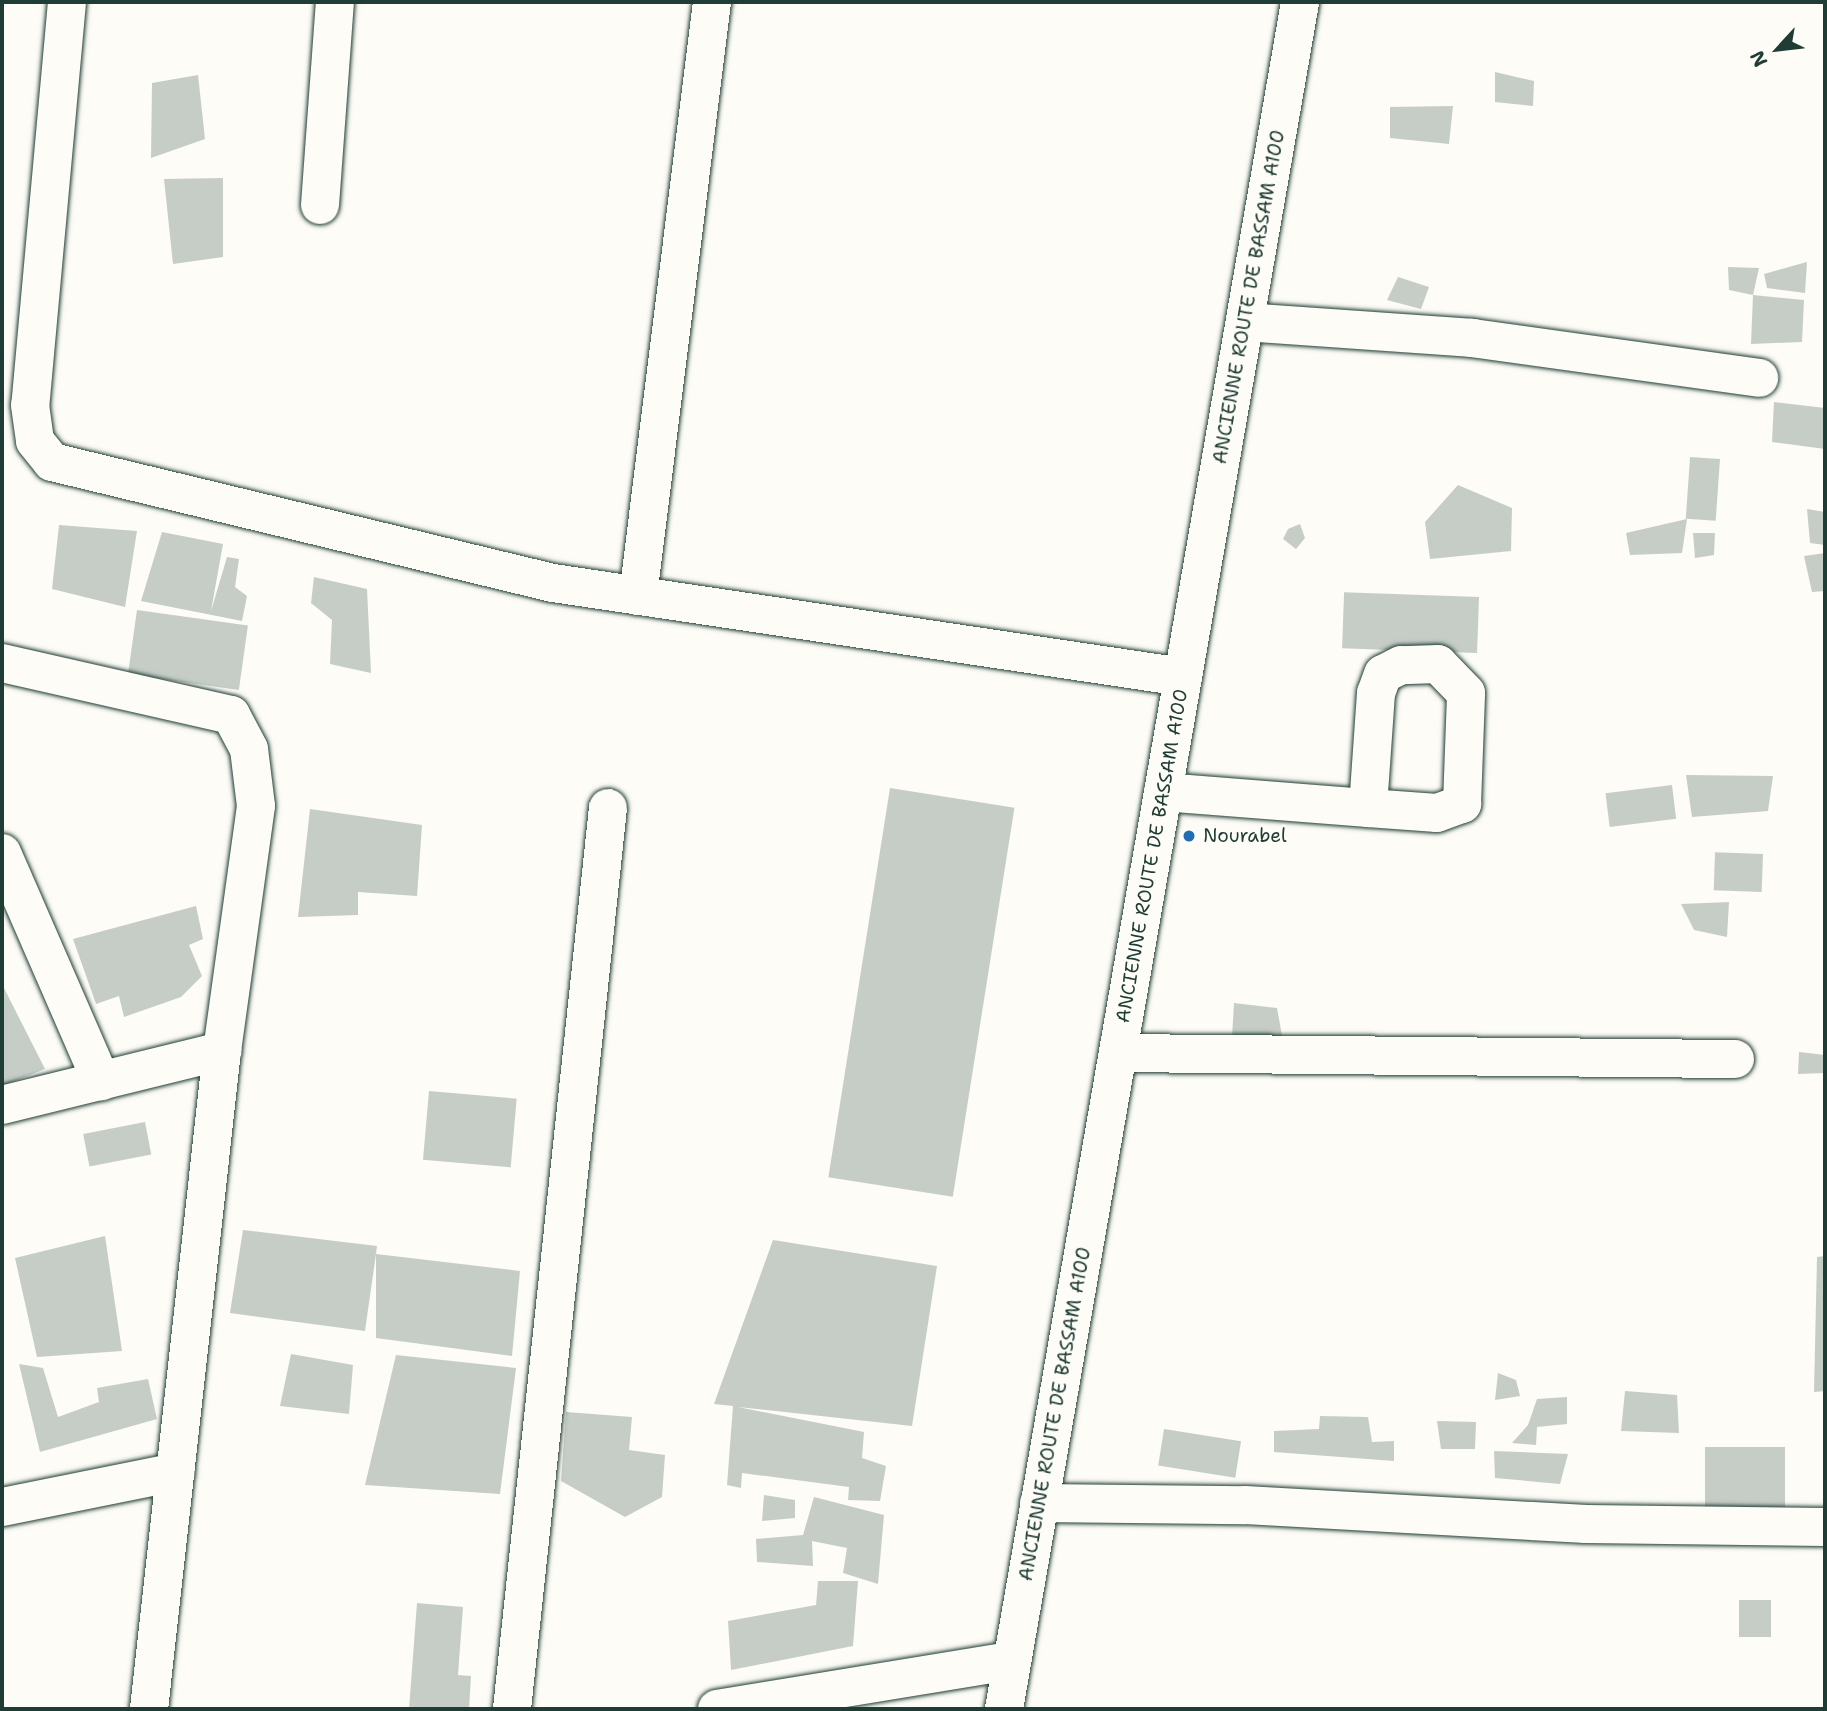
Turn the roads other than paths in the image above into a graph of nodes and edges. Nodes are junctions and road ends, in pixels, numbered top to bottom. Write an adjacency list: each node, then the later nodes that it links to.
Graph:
1 (67, 2): 8 (street)
2 (335, 2): 5 (street)
3 (712, 2): 8 (street)
4 (1300, 2): 6 (street, ANCIENNE ROUTE DE BASSAM A100)
5 (320, 205)
6 (1245, 322): 7 (street); 10 (street, ANCIENNE ROUTE DE BASSAM A100)
7 (1759, 379)
8 (638, 596): 10 (street)
9 (2, 663): 15 (street)
10 (1183, 677): 11 (street, ANCIENNE ROUTE DE BASSAM A100)
11 (1163, 792): 13 (street); 16 (street, ANCIENNE ROUTE DE BASSAM A100)
12 (608, 808): 26 (street)
13 (1368, 808)
14 (2, 853): 18 (street)
15 (222, 1051): 18 (street); 20 (street)
16 (1118, 1053): 17 (street); 21 (street, ANCIENNE ROUTE DE BASSAM A100)
17 (1735, 1059)
18 (101, 1081): 19 (street)
19 (2, 1105)
20 (175, 1472): 22 (street); 25 (street)
21 (1039, 1503): 23 (street); 24 (street, ANCIENNE ROUTE DE BASSAM A100)
22 (2, 1507)
23 (1825, 1527)
24 (1012, 1661): 27 (street); 28 (street, ANCIENNE ROUTE DE BASSAM A100)
25 (149, 1709)
26 (512, 1709)
27 (717, 1709)
28 (1004, 1709)

